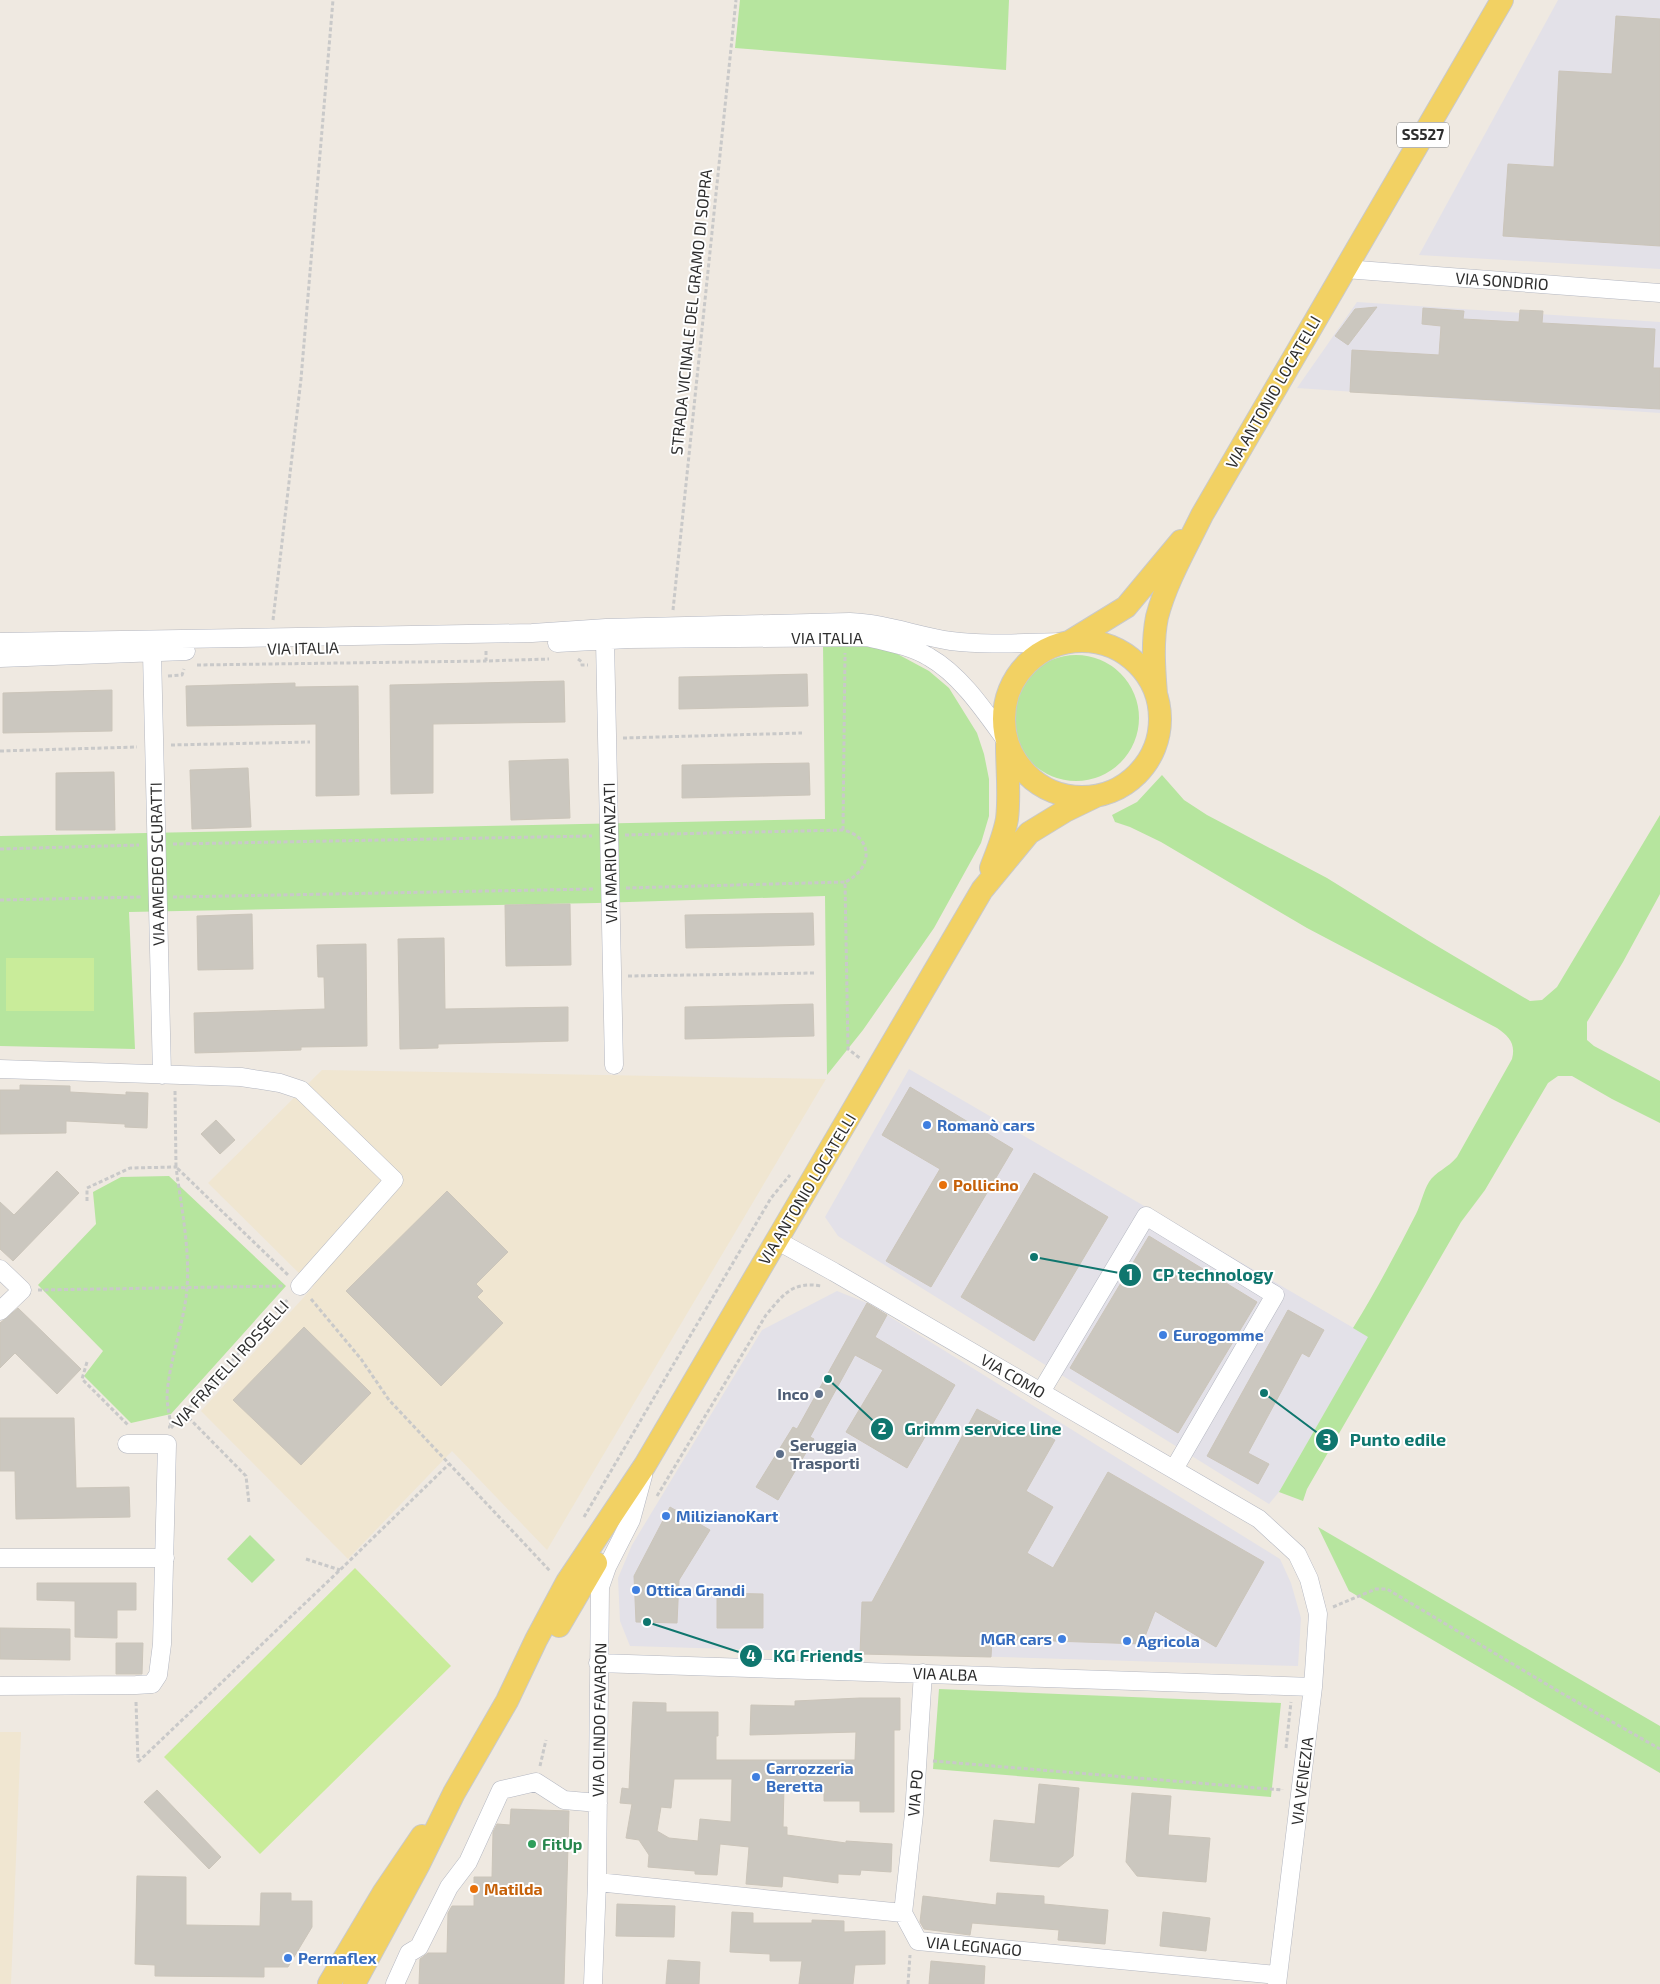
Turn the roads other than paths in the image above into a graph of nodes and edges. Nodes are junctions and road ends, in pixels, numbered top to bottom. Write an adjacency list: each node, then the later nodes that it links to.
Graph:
1 (1502, 0): 2 (main road, SS527)
2 (1345, 269): 3 (street, VIA SONDRIO); 4 (main road, VIA ANTONIO LOCATELLI)
3 (1660, 293)
4 (1202, 515): 11 (main road, VIA ANTONIO LOCATELLI); 14 (main road, VIA ANTONIO LOCATELLI)
5 (694, 625): 6 (street, VIA ITALIA); 8 (street, VIA ITALIA); 11 (street, VIA ITALIA)
6 (532, 633): 7 (street, VIA ITALIA); 8 (street, VIA ITALIA)
7 (222, 639): 9 (street, VIA ITALIA); 12 (street)
8 (605, 640): 12 (street, VIA ITALIA); 15 (street, VIA ITALIA); 18 (street, VIA MARIO VANZATI)
9 (79, 641): 10 (street, VIA ITALIA); 12 (street)
10 (0, 642)
11 (1069, 642): 14 (main road); 15 (main road)
12 (152, 653): 13 (street, VIA ITALIA); 20 (street, VIA AMEDEO SCURATTI)
13 (0, 658)
14 (1156, 694): 16 (main road)
15 (1007, 742): 16 (main road); 17 (main road, VIA ANTONIO LOCATELLI)
16 (1096, 796): 17 (main road, VIA ANTONIO LOCATELLI)
17 (982, 890): 21 (main road, VIA ANTONIO LOCATELLI)
18 (614, 1065)
19 (0, 1070): 20 (street)
20 (168, 1075): 23 (street)
21 (776, 1240): 25 (street, VIA COMO); 27 (main road, VIA ANTONIO LOCATELLI)
22 (0, 1269): 24 (street)
23 (300, 1286)
24 (0, 1311)
25 (1041, 1392): 28 (street, VIA COMO); 28 (street)
26 (126, 1444): 31 (street, VIA FRATELLI ROSSELLI)
27 (645, 1466): 29 (main road, VIA ANTONIO LOCATELLI); 33 (street, VIA OLINDO FAVARON)
28 (1174, 1469): 32 (street, VIA COMO)
29 (632, 1488): 37 (main road, VIA ANTONIO LOCATELLI); 37 (main road, VIA ANTONIO LOCATELLI)
30 (0, 1558): 31 (street)
31 (165, 1558): 35 (street, VIA FRATELLI ROSSELLI)
32 (1309, 1579): 36 (street, VIA VENEZIA)
33 (598, 1663): 34 (street, VIA ALBA); 39 (street, VIA OLINDO FAVARON)
34 (923, 1673): 36 (street, VIA ALBA); 41 (street, VIA PO)
35 (0, 1686)
36 (1313, 1687): 42 (street, VIA VENEZIA)
37 (506, 1701): 38 (main road, VIA ANTONIO LOCATELLI)
38 (454, 1793): 43 (main road, VIA ANTONIO LOCATELLI); 44 (main road, VIA ANTONIO LOCATELLI)
39 (598, 1803): 40 (street, VIA OLINDO FAVARON); 45 (street)
40 (597, 1882): 41 (street); 46 (street, VIA OLINDO FAVARON)
41 (903, 1913): 42 (street, VIA LEGNAGO)
42 (1278, 1979)
43 (329, 1984)
44 (354, 1984)
45 (395, 1984)
46 (593, 1984)

